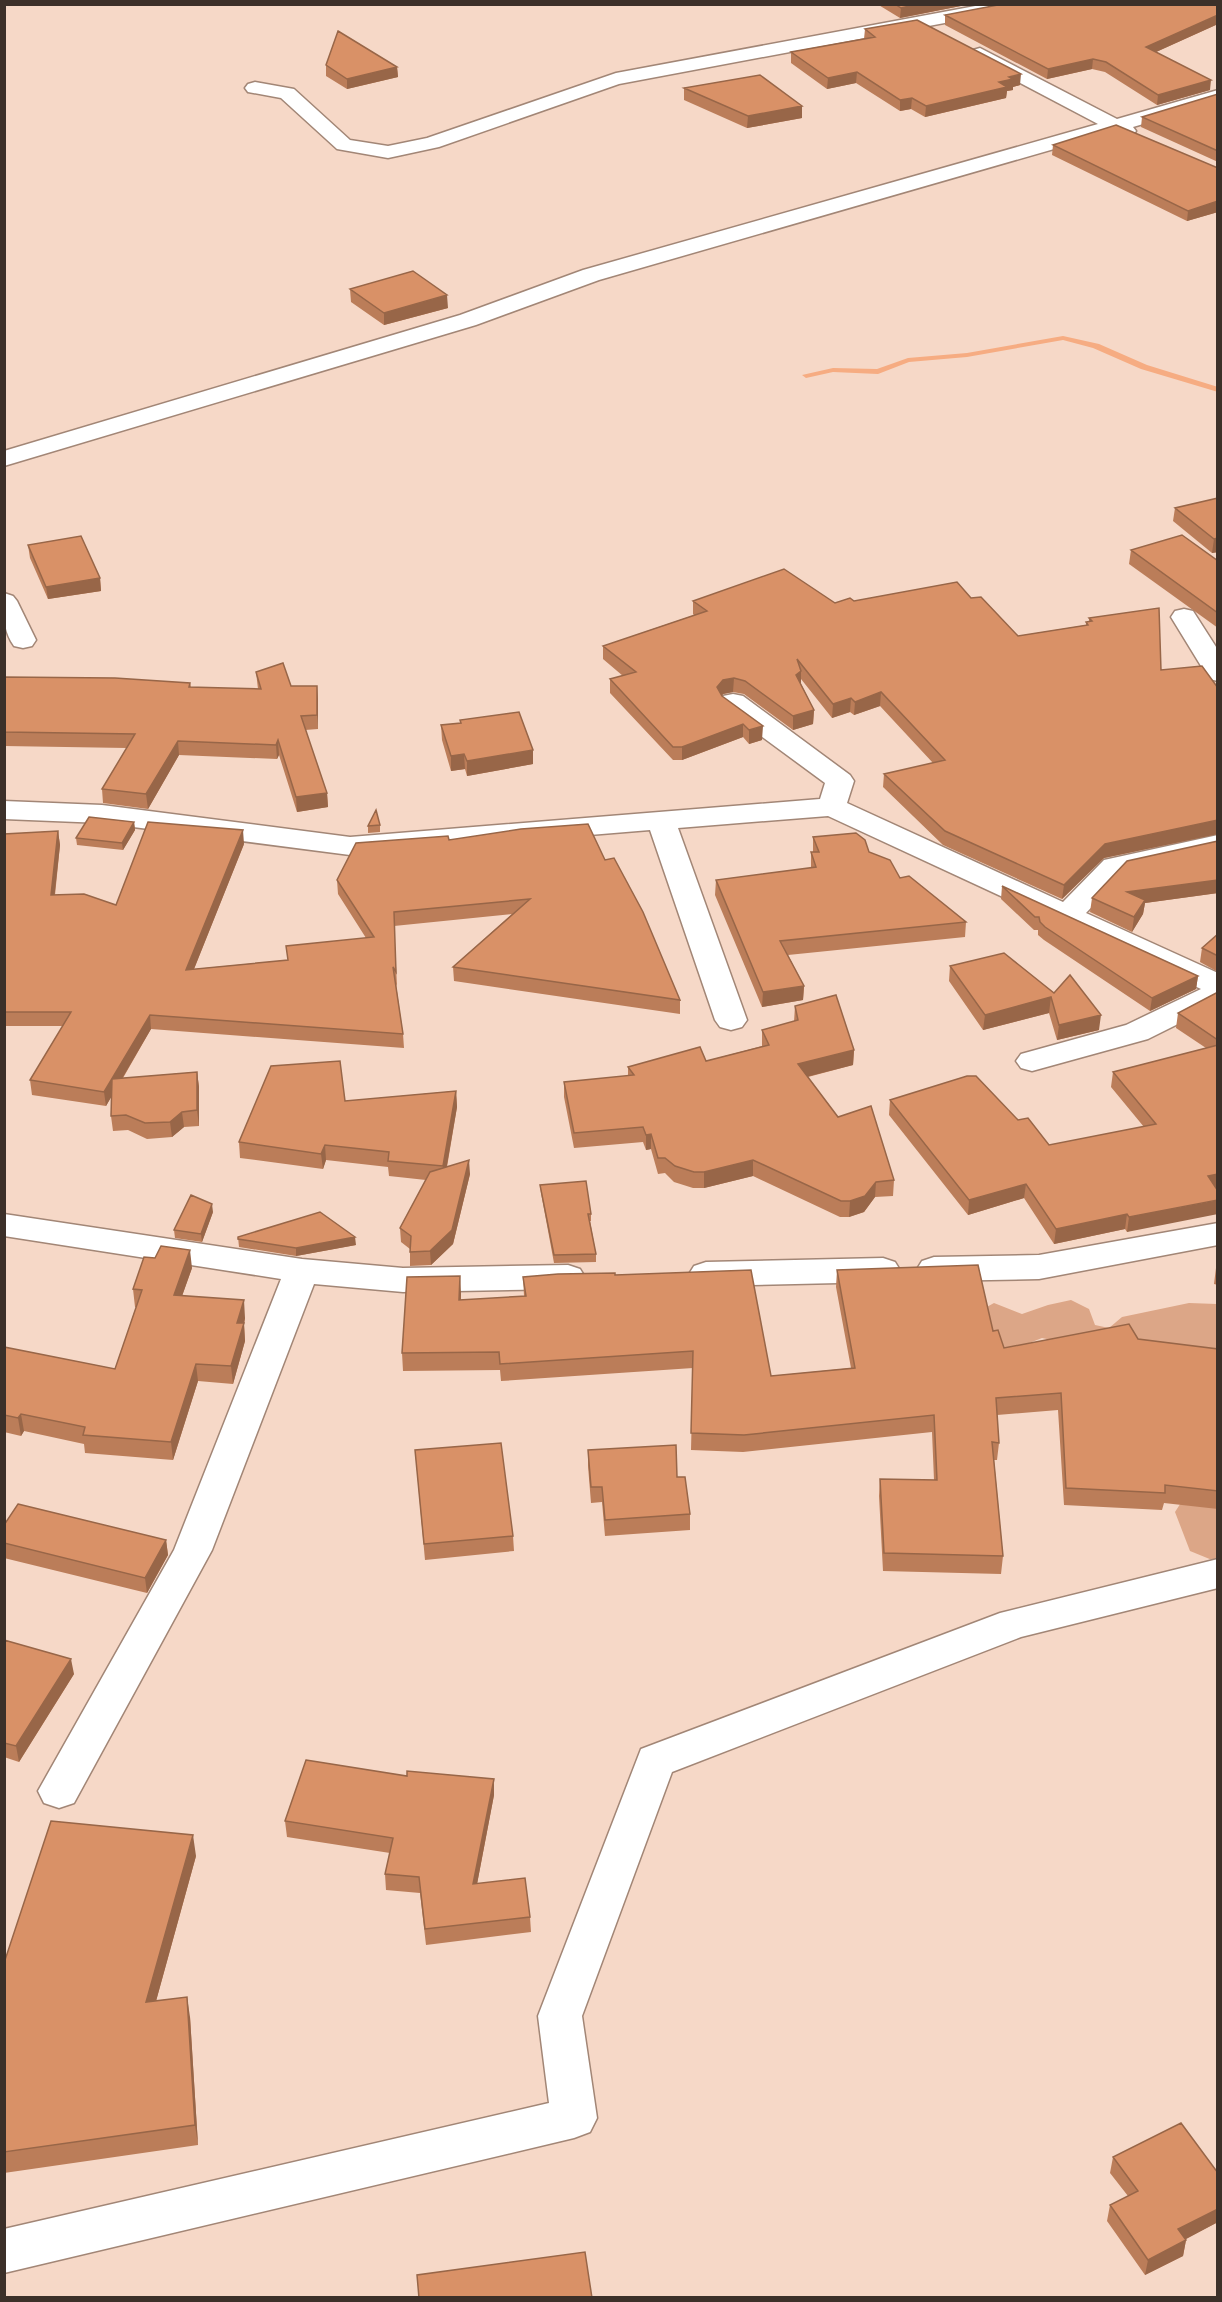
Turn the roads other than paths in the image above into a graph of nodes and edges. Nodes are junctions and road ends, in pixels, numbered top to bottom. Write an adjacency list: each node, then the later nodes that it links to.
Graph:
1 (1019, 4): 2 (street)
2 (920, 22): 3 (street); 5 (street)
3 (255, 88)
4 (1218, 96): 5 (street)
5 (1116, 126): 6 (street); 7 (street)
6 (1146, 140)
7 (4, 459)
8 (4, 602): 10 (street)
9 (1184, 617): 11 (street)
10 (23, 640)
11 (1218, 673)
12 (734, 702): 13 (street)
13 (832, 807): 15 (street); 17 (street)
14 (4, 810): 15 (street)
15 (661, 821): 20 (street)
16 (1218, 844): 17 (street)
17 (1067, 915): 18 (street)
18 (1218, 985)
19 (1218, 992): 21 (street)
20 (731, 1020)
21 (1032, 1061)
22 (4, 1224): 24 (street)
23 (1218, 1234): 25 (street)
24 (302, 1271): 26 (street); 28 (street)
25 (674, 1274)
26 (603, 1276)
27 (1218, 1573): 29 (street)
28 (58, 1791)
29 (4, 2250)

